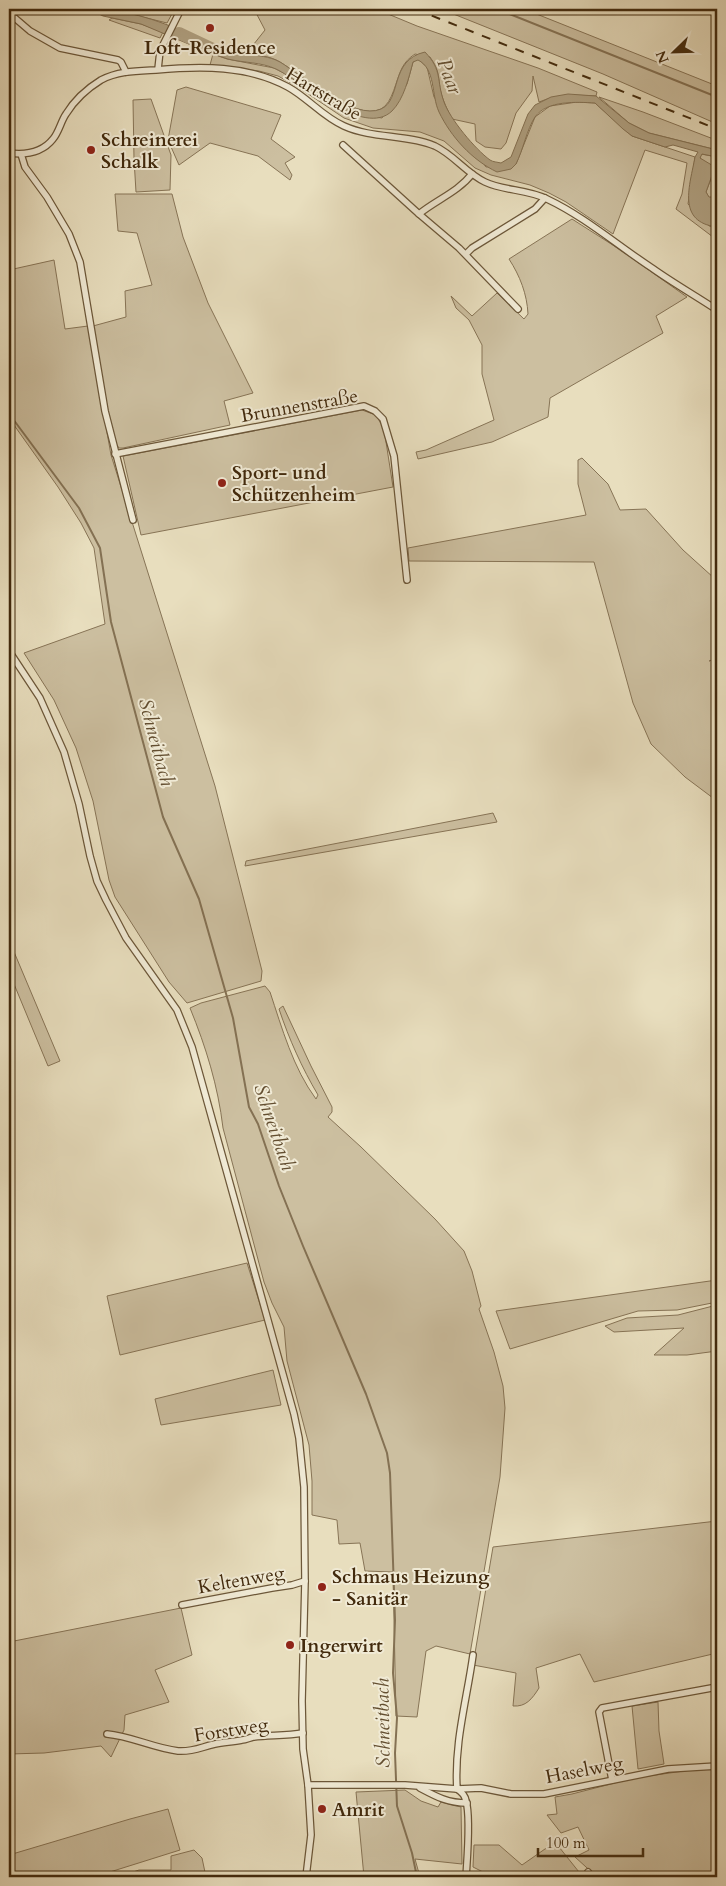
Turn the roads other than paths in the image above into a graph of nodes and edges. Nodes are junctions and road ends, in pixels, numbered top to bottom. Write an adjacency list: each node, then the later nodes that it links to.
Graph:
1 (181, 9): 3 (street)
2 (9, 13): 4 (street)
3 (158, 69): 4 (street, Hartstraße); 8 (street, Hartstraße)
4 (126, 72): 7 (street, Hartstraße)
5 (343, 145): 10 (street)
6 (9, 153): 7 (street, Hartstraße)
7 (20, 154): 14 (street)
8 (472, 174): 9 (street, Hartstraße); 10 (street)
9 (545, 198): 11 (street); 13 (street, Hartstraße)
10 (419, 214): 11 (street)
11 (466, 254): 12 (street)
12 (518, 309)
13 (717, 310)
14 (115, 454): 15 (street); 16 (street, Brunnenstraße)
15 (133, 520)
16 (407, 580)
17 (9, 651): 18 (street)
18 (305, 1581): 19 (street, Keltenweg); 22 (street)
19 (182, 1605)
20 (473, 1655): 28 (street)
21 (717, 1687): 25 (street)
22 (303, 1733): 23 (street, Forstweg); 26 (street)
23 (107, 1734)
24 (717, 1766): 25 (street, Haselweg)
25 (612, 1780): 28 (street, Haselweg)
26 (308, 1785): 27 (street); 30 (street)
27 (418, 1787): 28 (street, Haselweg); 29 (street)
28 (457, 1789): 29 (street)
29 (467, 1803): 31 (street)
30 (306, 1877)
31 (466, 1877)

